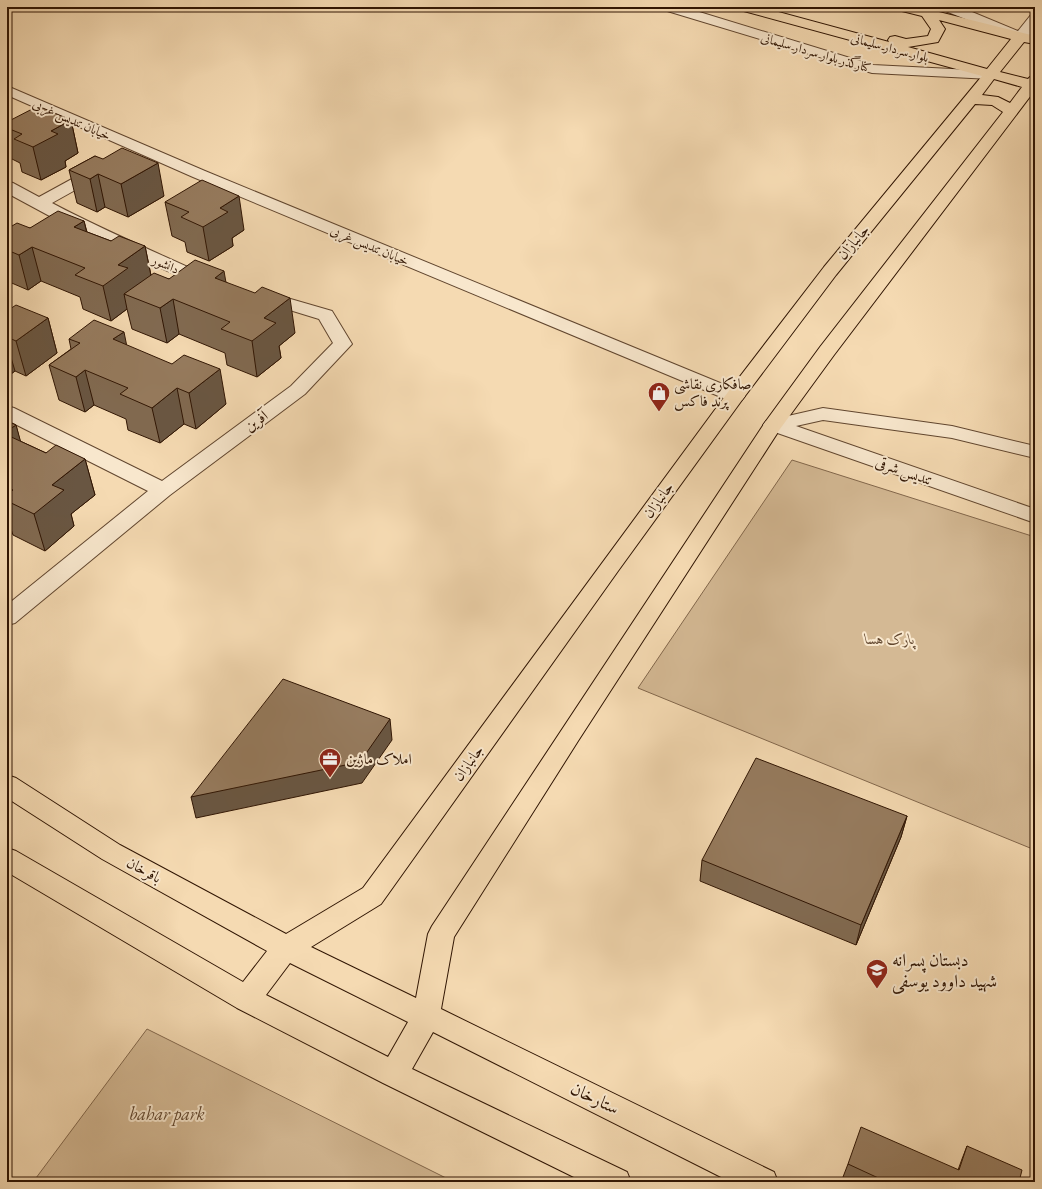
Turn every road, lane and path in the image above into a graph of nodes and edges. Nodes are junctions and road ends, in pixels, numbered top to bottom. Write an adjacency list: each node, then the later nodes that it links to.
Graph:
1 (670, 7): 9 (street, کنارگذر بلوار سردار سلیمانی)
2 (745, 7): 9 (main road, بلوار سردار سلیمانی)
3 (758, 7): 6 (main road)
4 (903, 7): 6 (main road)
5 (948, 7): 8 (street)
6 (928, 14): 8 (main road)
7 (1035, 18): 8 (street)
8 (1028, 39): 9 (main road, جانبازان)
9 (992, 74): 10 (main road, بلوار سردار سلیمانی); 12 (main road, جانبازان)
10 (1034, 84): 13 (main road)
11 (7, 90): 14 (street, خیابان تندیس غربی)
12 (971, 99): 13 (main road); 19 (main road, جانبازان)
13 (1010, 111): 21 (main road)
14 (127, 156): 16 (street); 19 (street, خیابان تندیس غربی)
15 (7, 186): 16 (street, دانشور)
16 (40, 203): 17 (street, دانشور)
17 (224, 284)
18 (246, 291): 23 (street, آفرین)
19 (735, 396): 28 (main road, جانبازان)
20 (7, 412): 23 (street)
21 (773, 425): 22 (street); 24 (street, تندیس شرقی); 30 (main road)
22 (1035, 452)
23 (163, 490): 25 (street, آفرین)
24 (1035, 516)
25 (7, 617)
26 (7, 785): 28 (main road, باقرخان)
27 (7, 859): 29 (main road)
28 (286, 948): 29 (main road); 30 (main road, باقرخان)
29 (247, 999): 31 (main road)
30 (426, 1017): 31 (main road); 33 (main road, ستارخان)
31 (393, 1074): 32 (main road)
32 (616, 1182)
33 (763, 1182)

